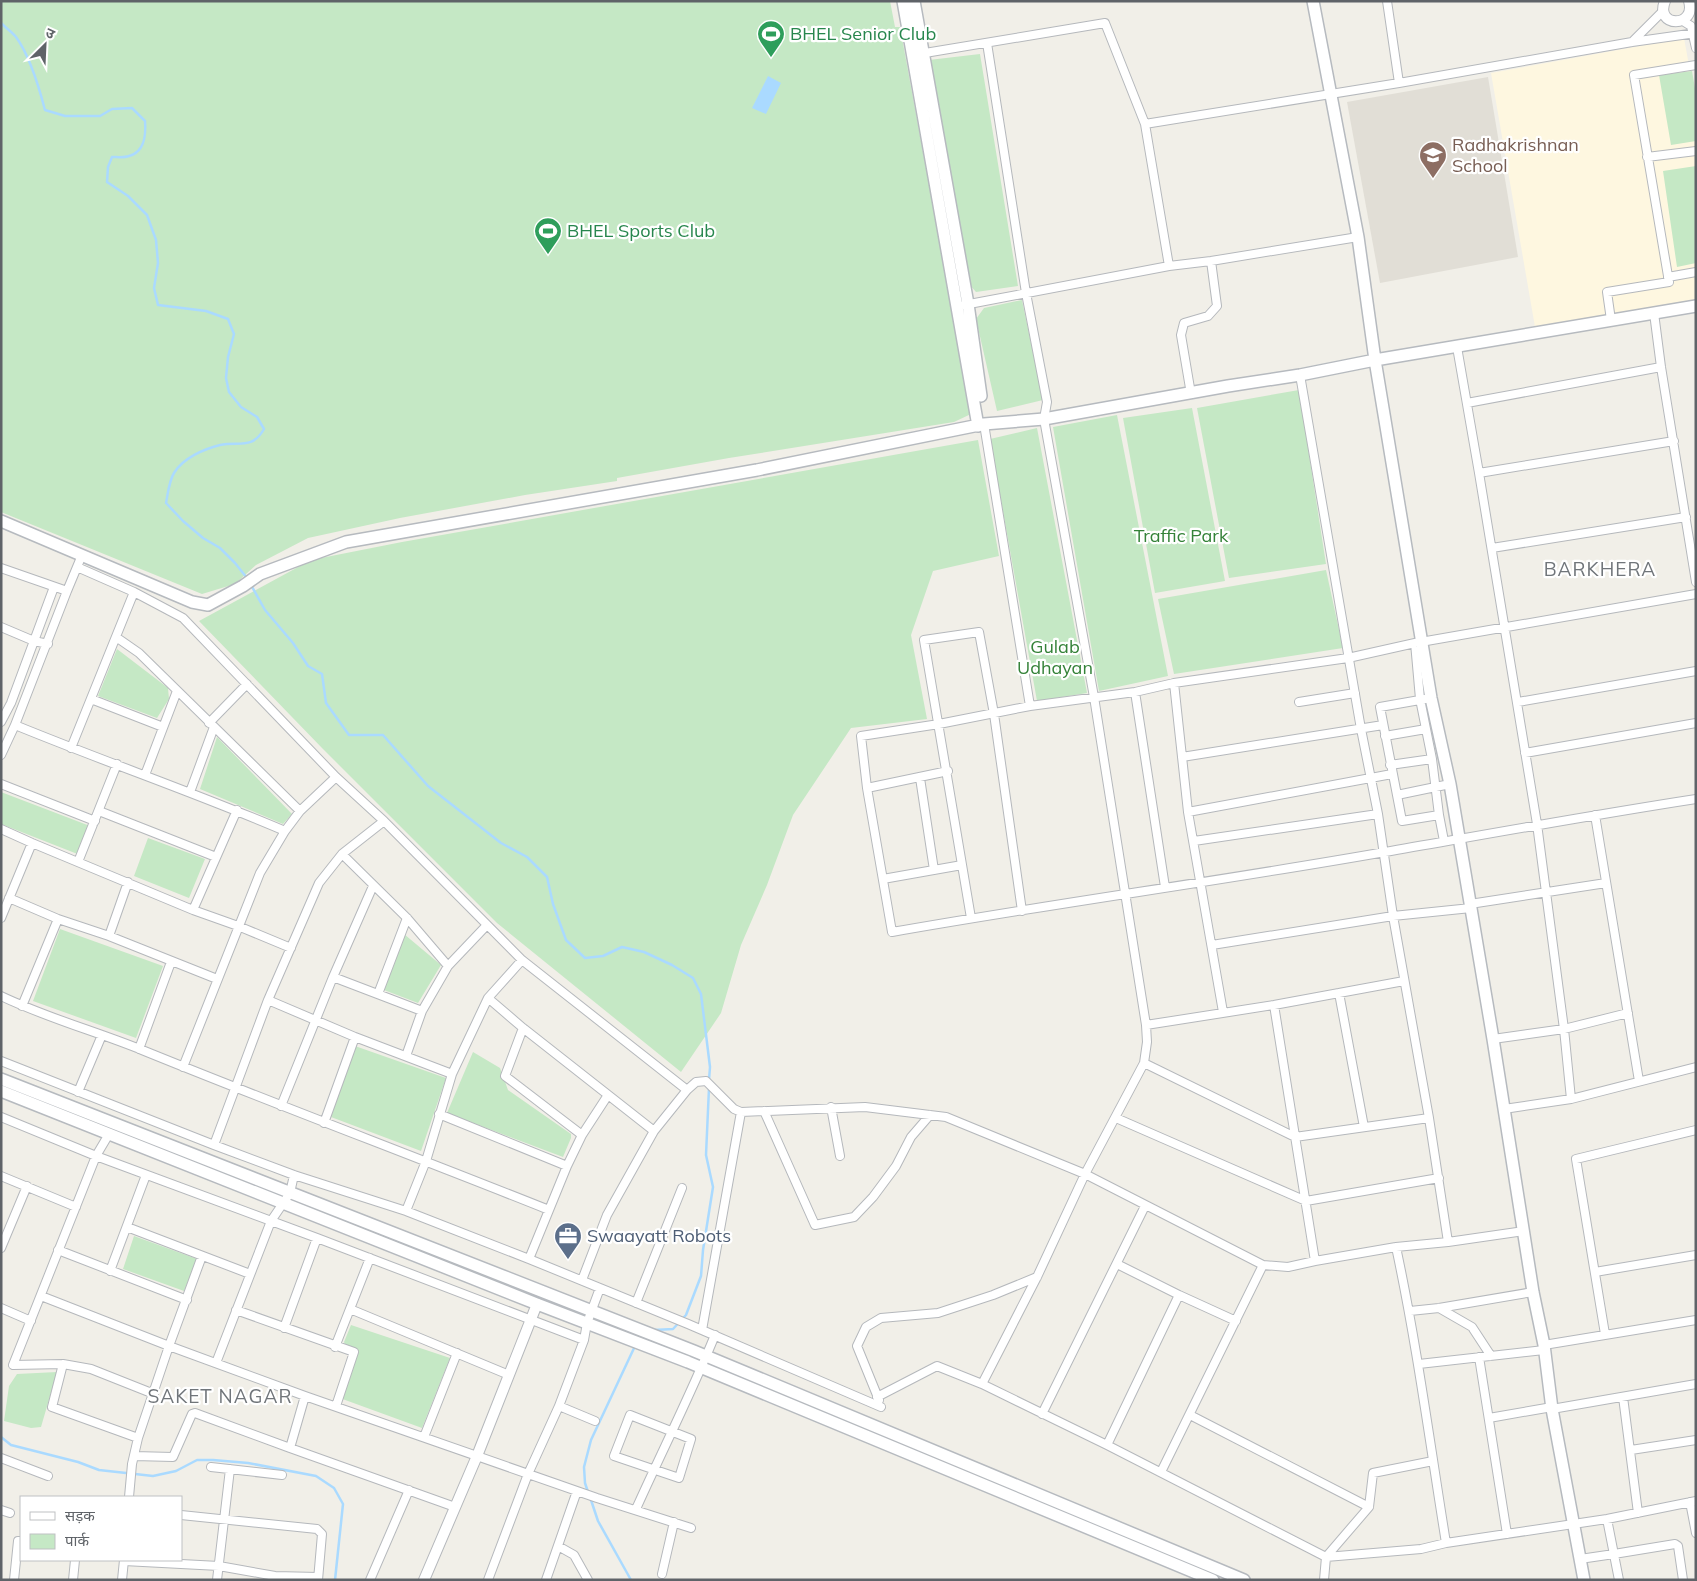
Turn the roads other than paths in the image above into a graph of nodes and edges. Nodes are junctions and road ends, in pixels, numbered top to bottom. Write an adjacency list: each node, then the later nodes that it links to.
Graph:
1 (903, 1): 12 (main road)
2 (914, 1): 12 (main road)
3 (1313, 1): 15 (main road)
4 (1387, 1): 14 (street)
5 (1689, 1): 7 (street)
6 (1664, 4): 7 (street); 9 (street)
7 (1684, 21): 8 (street)
8 (1694, 34): 9 (street); 11 (street)
9 (1632, 42): 14 (street)
10 (987, 43): 12 (street); 16 (street); 24 (street)
11 (1696, 48)
12 (918, 54): 25 (main road)
13 (1696, 64): 18 (street)
14 (1398, 83): 15 (street)
15 (1331, 93): 16 (street); 19 (main road)
16 (1144, 124): 21 (street)
17 (1696, 151): 18 (street)
18 (1647, 157): 23 (street)
19 (1358, 238): 20 (street); 30 (main road)
20 (1211, 261): 21 (street); 33 (street)
21 (1169, 266): 24 (street)
22 (1696, 272): 23 (street)
23 (1668, 276): 28 (street)
24 (1026, 292): 25 (street); 35 (street)
25 (962, 305): 36 (main road)
26 (1696, 306): 27 (main road)
27 (1654, 313): 28 (main road); 31 (street)
28 (1611, 320): 29 (main road)
29 (1456, 347): 30 (main road); 34 (street)
30 (1375, 360): 32 (main road); 54 (main road)
31 (1661, 367): 34 (street); 37 (street)
32 (1300, 375): 33 (main road); 56 (street)
33 (1191, 394): 35 (main road)
34 (1467, 403): 38 (street)
35 (1044, 419): 36 (main road); 63 (street)
36 (981, 425): 42 (main road); 70 (street)
37 (1674, 441): 38 (street); 39 (street)
38 (1479, 473): 41 (street)
39 (1686, 516): 41 (street); 45 (street)
40 (1, 521): 42 (main road)
41 (1492, 548): 51 (street)
42 (82, 555): 43 (street)
43 (77, 567): 47 (street); 48 (street)
44 (1, 568): 46 (street)
45 (1696, 582)
46 (54, 587): 47 (street); 53 (street)
47 (67, 591): 55 (street)
48 (134, 592): 52 (street); 59 (street)
49 (1696, 594): 51 (street)
50 (1, 628): 53 (street)
51 (1504, 628): 54 (street); 68 (street)
52 (116, 637): 60 (street); 66 (street)
53 (34, 640): 55 (street); 69 (street)
54 (1419, 642): 56 (street); 64 (main road)
55 (48, 644): 71 (street)
56 (1348, 658): 58 (street); 62 (street)
57 (1696, 671): 68 (street)
58 (1174, 683): 61 (street); 86 (street)
59 (247, 684): 76 (street); 93 (street)
60 (177, 691): 76 (street); 79 (street)
61 (1135, 692): 63 (street); 130 (street)
62 (1355, 693): 67 (street); 80 (street)
63 (1094, 697): 70 (street); 132 (street)
64 (1426, 698): 77 (street); 81 (street); 97 (main road)
65 (1, 699): 69 (street)
66 (92, 699): 79 (street); 83 (street)
67 (1299, 702)
68 (1518, 702): 84 (street)
69 (11, 703): 71 (street); 73 (street)
70 (1030, 706): 72 (street)
71 (22, 707): 78 (street)
72 (994, 714): 75 (street); 75 (street); 136 (street)
73 (1, 722)
74 (1696, 723): 84 (street)
75 (939, 724): 90 (street); 99 (street)
76 (212, 725): 100 (street); 105 (street)
77 (1383, 725): 80 (street); 82 (street)
78 (15, 726): 83 (street); 85 (street)
79 (163, 726): 92 (street)
80 (1361, 729): 86 (street); 95 (street)
81 (1426, 729): 82 (street); 87 (street)
82 (1385, 736): 89 (street)
83 (71, 748): 88 (street)
84 (1525, 753): 112 (street)
85 (1, 756)
86 (1182, 757): 106 (street)
87 (1432, 759): 89 (street); 98 (street)
88 (117, 764): 92 (street); 104 (street)
89 (1390, 765): 91 (street)
90 (948, 771): 94 (street); 123 (street)
91 (1392, 774): 95 (street); 101 (street)
92 (145, 776): 100 (street)
93 (336, 777): 105 (street); 111 (street)
94 (920, 778): 99 (street); 124 (street)
95 (1370, 778): 106 (street); 107 (street)
96 (1, 784): 110 (street)
97 (1450, 784): 98 (street); 115 (main road)
98 (1436, 787): 101 (street); 109 (street)
99 (867, 788): 125 (street)
100 (190, 792): 103 (street)
101 (1397, 795): 109 (street)
102 (1696, 799): 108 (street)
103 (237, 810): 114 (street); 121 (street)
104 (99, 811): 110 (street); 121 (street)
105 (300, 811): 114 (street)
106 (1188, 812): 116 (street)
107 (1378, 814): 116 (street); 119 (street)
108 (1596, 814): 112 (street); 128 (street)
109 (1439, 815): 117 (street)
110 (95, 821): 122 (street)
111 (384, 821): 120 (street); 142 (street)
112 (1537, 824): 115 (street); 131 (street)
113 (1, 829): 118 (street)
114 (285, 831): 143 (street)
115 (1459, 839): 117 (street); 134 (main road)
116 (1194, 841): 127 (street)
117 (1444, 841): 119 (street)
118 (32, 843): 122 (street); 133 (street)
119 (1385, 852): 127 (street); 137 (street)
120 (342, 854): 129 (street); 146 (street)
121 (216, 857): 135 (street)
122 (78, 862): 126 (street)
123 (962, 865): 124 (street); 140 (street)
124 (934, 870): 125 (street)
125 (882, 879): 140 (street)
126 (128, 882): 135 (street); 144 (street)
127 (1201, 882): 130 (street); 145 (street)
128 (1606, 882): 131 (street); 162 (street)
129 (373, 886): 139 (street); 150 (street)
130 (1166, 887): 132 (street)
131 (1546, 892): 134 (street); 166 (street)
132 (1124, 893): 136 (street); 164 (street)
133 (9, 898): 138 (street); 141 (street)
134 (1471, 906): 137 (street); 169 (main road)
135 (193, 910): 143 (street)
136 (1022, 911): 140 (street)
137 (1393, 916): 145 (street); 152 (street)
138 (1, 918)
139 (407, 918): 149 (street); 154 (street)
140 (972, 918)
141 (58, 919): 144 (street); 159 (street)
142 (487, 925): 147 (street); 149 (street)
143 (238, 926): 146 (street); 151 (street)
144 (109, 936): 148 (street)
145 (1212, 945): 161 (street)
146 (291, 948): 157 (street)
147 (522, 960): 156 (street); 180 (street)
148 (171, 962): 151 (street); 170 (street)
149 (448, 966): 160 (street)
150 (333, 977): 154 (street); 163 (street)
151 (217, 979): 174 (street)
152 (1404, 981): 153 (street); 195 (street)
153 (1339, 993): 158 (street); 197 (street)
154 (378, 994): 160 (street)
155 (1, 996): 159 (street)
156 (488, 998): 165 (street); 176 (street)
157 (268, 1000): 163 (street); 179 (street)
158 (1274, 1005): 161 (street); 202 (street)
159 (22, 1006): 167 (street)
160 (422, 1011): 171 (street)
161 (1223, 1012): 164 (street)
162 (1628, 1013): 166 (street); 178 (street)
163 (316, 1021): 168 (street); 186 (street)
164 (1146, 1025): 173 (street)
165 (523, 1028): 183 (street); 201 (street)
166 (1564, 1029): 169 (street); 184 (street)
167 (102, 1035): 170 (street); 182 (street)
168 (355, 1037): 171 (street); 196 (street)
169 (1493, 1039): 188 (main road)
170 (139, 1049): 174 (street)
171 (406, 1056): 176 (street)
172 (1, 1060): 182 (street)
173 (1144, 1063): 194 (street); 202 (street)
174 (183, 1067): 179 (street)
175 (1696, 1067): 178 (street)
176 (452, 1074): 191 (street)
177 (1, 1079): 198 (main road)
178 (1639, 1081): 184 (street)
179 (237, 1087): 186 (street); 203 (street)
180 (686, 1090): 189 (street); 200 (street)
181 (1, 1091): 198 (main road)
182 (78, 1092): 185 (street)
183 (608, 1095): 200 (street); 201 (street)
184 (1571, 1100): 188 (street)
185 (110, 1105): 198 (street); 203 (street)
186 (281, 1106): 196 (street)
187 (831, 1107): 190 (street); 192 (street); 205 (street)
188 (1504, 1109): 224 (main road)
189 (738, 1110): 190 (street); 261 (street)
190 (764, 1111): 192 (street)
191 (439, 1114): 206 (street); 207 (street)
192 (930, 1115): 208 (street)
193 (1, 1117): 204 (street)
194 (1116, 1118): 208 (street); 216 (street)
195 (1429, 1118): 197 (street); 212 (street)
196 (324, 1123): 206 (street)
197 (1364, 1127): 202 (street)
198 (110, 1128): 204 (street); 215 (main road); 217 (main road)
199 (1696, 1130): 238 (street)
200 (654, 1131): 241 (street)
201 (582, 1135): 207 (street)
202 (1295, 1137): 216 (street)
203 (214, 1145): 210 (street)
204 (96, 1156): 209 (street); 219 (street)
205 (840, 1156)
206 (426, 1161): 220 (street); 221 (street)
207 (567, 1166): 220 (street)
208 (1085, 1174): 218 (street); 240 (street)
209 (146, 1175): 222 (street); 223 (street)
210 (294, 1175): 215 (street); 221 (street)
211 (1, 1176): 213 (street)
212 (1439, 1178): 216 (street); 226 (street)
213 (27, 1186): 219 (street); 228 (street)
214 (682, 1188): 247 (street)
215 (290, 1193): 217 (street); 254 (main road)
216 (1306, 1201): 234 (street)
217 (282, 1203): 222 (street); 248 (main road)
218 (1145, 1206): 235 (street); 236 (street)
219 (76, 1207): 229 (street)
220 (550, 1210): 233 (street)
221 (406, 1211): 233 (street)
222 (271, 1220): 225 (street); 239 (street)
223 (127, 1226): 231 (street); 237 (street)
224 (1524, 1231): 226 (street); 243 (main road)
225 (317, 1238): 232 (street); 260 (street)
226 (1448, 1242): 227 (street)
227 (1396, 1247): 234 (street); 253 (street)
228 (1, 1248)
229 (58, 1250): 237 (street); 244 (street)
230 (1696, 1255): 238 (street)
231 (202, 1256): 239 (street); 246 (street)
232 (370, 1258): 251 (street); 255 (street)
233 (529, 1259): 241 (street)
234 (1315, 1261): 236 (street)
235 (1117, 1264): 245 (street); 286 (street)
236 (1263, 1265): 258 (street)
237 (110, 1271): 246 (street)
238 (1595, 1272): 262 (street)
239 (250, 1274): 252 (street)
240 (1037, 1277): 277 (street); 281 (street)
241 (582, 1280): 242 (street)
242 (600, 1288): 247 (street); 254 (street)
243 (1533, 1292): 250 (street); 267 (main road)
244 (41, 1296): 257 (street); 265 (street)
245 (1179, 1296): 258 (street); 294 (street)
246 (186, 1300): 265 (street)
247 (636, 1303): 261 (street)
248 (537, 1304): 255 (street); 259 (main road)
249 (1, 1308): 257 (street)
250 (1439, 1308): 253 (street); 270 (street)
251 (350, 1309): 266 (street); 268 (street)
252 (236, 1310): 260 (street); 272 (street)
253 (1410, 1311): 274 (street)
254 (592, 1312): 259 (street); 269 (main road)
255 (530, 1319): 264 (street); 276 (street)
256 (1696, 1320): 262 (street)
257 (31, 1321): 273 (street)
258 (1236, 1321): 287 (street)
259 (587, 1323): 264 (street); 275 (main road)
260 (284, 1328): 266 (street)
261 (702, 1330): 263 (street)
262 (1605, 1334): 267 (street)
263 (715, 1336): 269 (street); 281 (street)
264 (584, 1340): 284 (street)
265 (169, 1346): 272 (street); 279 (street)
266 (335, 1346): 283 (street)
267 (1544, 1348): 270 (street); 285 (main road)
268 (457, 1353): 276 (street); 291 (street)
269 (706, 1356): 275 (street); 326 (main road)
270 (1491, 1356): 271 (street)
271 (1479, 1357): 274 (street); 288 (street)
272 (216, 1363): 280 (street)
273 (64, 1364): 279 (street); 292 (street)
274 (1419, 1364): 300 (street)
275 (702, 1368): 290 (street); 326 (main road)
276 (509, 1375): 297 (street)
277 (982, 1384): 281 (street); 286 (street)
278 (1696, 1384): 282 (street)
279 (154, 1394): 292 (street)
280 (305, 1396): 283 (street); 295 (street)
281 (877, 1397)
282 (1623, 1397): 285 (street); 296 (street)
283 (336, 1406): 291 (street)
284 (559, 1406): 289 (street); 305 (street)
285 (1552, 1408): 288 (street); 322 (main road)
286 (1042, 1414): 294 (street)
287 (1190, 1415): 304 (street); 313 (street)
288 (1489, 1418): 325 (street)
289 (595, 1421)
290 (671, 1431): 303 (street); 303 (street); 303 (street)
291 (424, 1437): 297 (street)
292 (138, 1438): 299 (street)
293 (1696, 1440): 296 (street)
294 (1107, 1445): 304 (street)
295 (290, 1448): 299 (street); 308 (street)
296 (1631, 1450): 317 (street)
297 (477, 1456): 305 (street); 312 (street)
298 (1, 1458): 307 (street)
299 (133, 1460): 310 (street)
300 (1433, 1461): 313 (street); 328 (street)
301 (211, 1467): 302 (street)
302 (230, 1469): 306 (street); 319 (street)
303 (653, 1470): 315 (street)
304 (1161, 1472): 331 (street)
305 (528, 1474): 309 (street); 347 (street)
306 (282, 1475)
307 (48, 1476)
308 (409, 1490): 312 (street); 345 (street)
309 (578, 1491): 315 (street); 329 (street)
310 (130, 1496)
311 (1693, 1502): 317 (street); 324 (street)
312 (455, 1507): 346 (street)
313 (1369, 1507): 331 (street)
314 (1, 1510): 316 (street)
315 (636, 1510): 321 (street)
316 (10, 1513)
317 (1638, 1513): 320 (street)
318 (182, 1515): 319 (street)
319 (223, 1518): 336 (street); 339 (street)
320 (1608, 1519): 322 (street); 330 (street)
321 (674, 1522): 323 (street); 337 (street)
322 (1574, 1524): 325 (street); 332 (main road)
323 (690, 1528)
324 (1696, 1533)
325 (1507, 1534): 328 (street)
326 (1126, 1537): 350 (main road); 351 (main road)
327 (20, 1541): 341 (street)
328 (1446, 1543): 331 (street)
329 (558, 1546): 348 (street); 349 (street)
330 (1614, 1554): 332 (street); 340 (street); 354 (street)
331 (1326, 1557): 352 (street)
332 (1580, 1558): 353 (main road)
333 (75, 1561): 342 (street)
334 (124, 1561): 343 (street)
335 (140, 1561): 336 (street)
336 (219, 1566): 338 (street); 344 (street)
337 (662, 1574)
338 (275, 1578): 339 (street)
339 (318, 1578)
340 (1681, 1579)
341 (14, 1580)
342 (74, 1580)
343 (122, 1580)
344 (217, 1580)
345 (370, 1580)
346 (424, 1580)
347 (488, 1580)
348 (546, 1580)
349 (588, 1580)
350 (1213, 1580)
351 (1244, 1580)
352 (1324, 1580)
353 (1584, 1580)
354 (1619, 1580)

